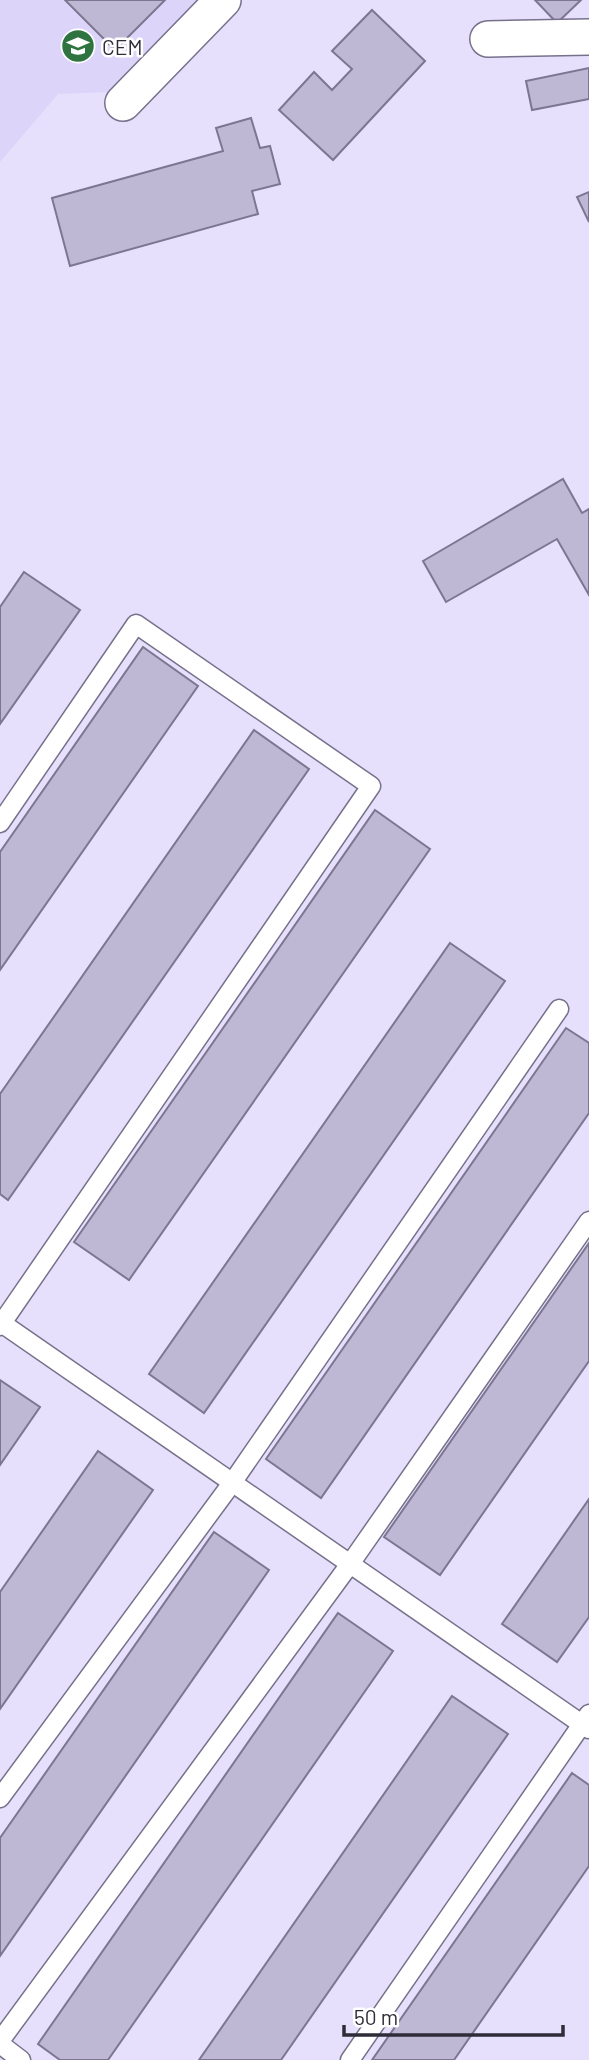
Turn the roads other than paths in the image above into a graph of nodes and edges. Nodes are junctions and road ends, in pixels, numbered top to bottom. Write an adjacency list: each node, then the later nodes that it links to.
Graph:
1 (223, 0): 4 (street)
2 (589, 37): 3 (street)
3 (488, 39)
4 (123, 103)
5 (0, 823): 8 (lane)
6 (559, 1009): 9 (lane)
7 (589, 1221): 10 (lane)
8 (1, 1324): 9 (lane)
9 (232, 1483): 10 (lane); 12 (lane)
10 (350, 1564): 11 (lane); 13 (lane)
11 (587, 1722): 15 (lane)
12 (0, 1798)
13 (0, 2042): 14 (lane)
14 (22, 2060)
15 (350, 2060)

